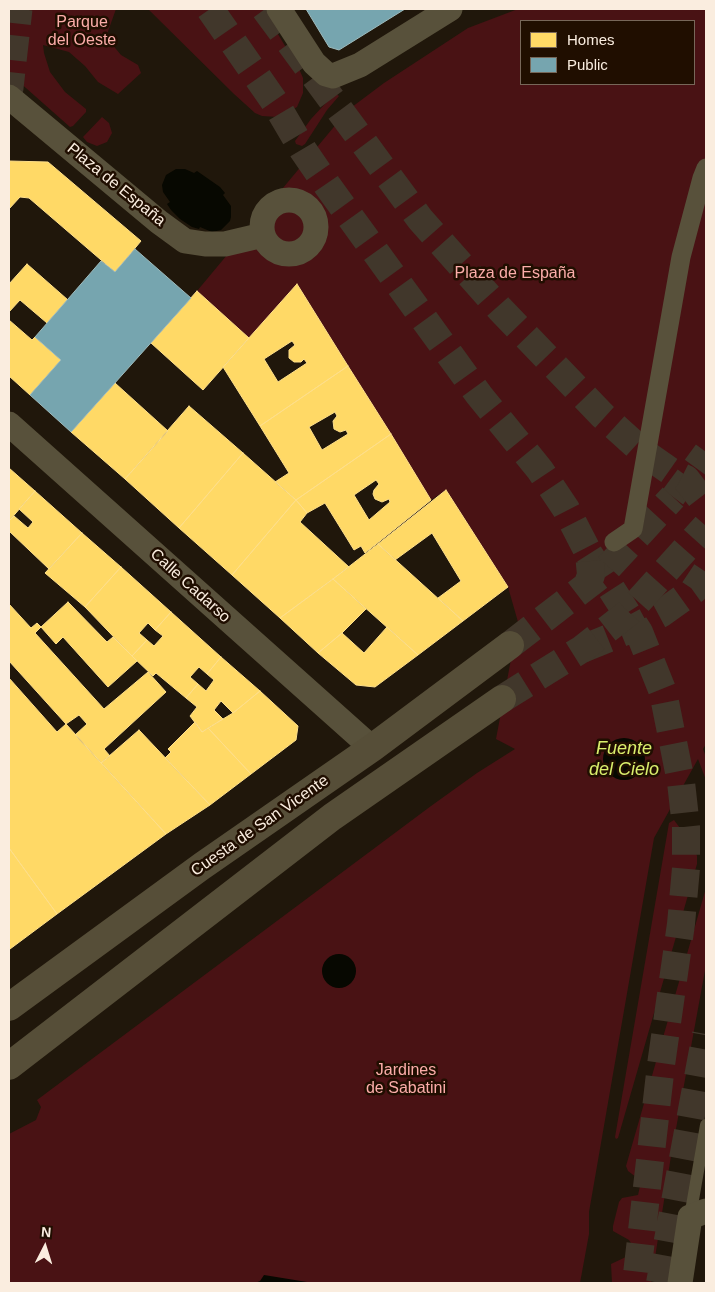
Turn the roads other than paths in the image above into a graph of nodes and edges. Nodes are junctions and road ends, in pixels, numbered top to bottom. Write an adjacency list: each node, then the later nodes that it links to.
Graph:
1 (278, 9): 2 (street)
2 (450, 9)
3 (9, 97): 5 (street, Plaza de España)
4 (705, 174): 7 (street)
5 (264, 235)
6 (9, 424): 10 (street, Calle Cadarso)
7 (614, 542)
8 (510, 646): 10 (main road, Cuesta de San Vicente)
9 (502, 699): 12 (main road, Cuesta de San Vicente)
10 (372, 748): 11 (main road, Cuesta de San Vicente)
11 (9, 1007)
12 (9, 1066)
13 (706, 1125): 14 (lane)
14 (698, 1214): 15 (street)
15 (680, 1283)

